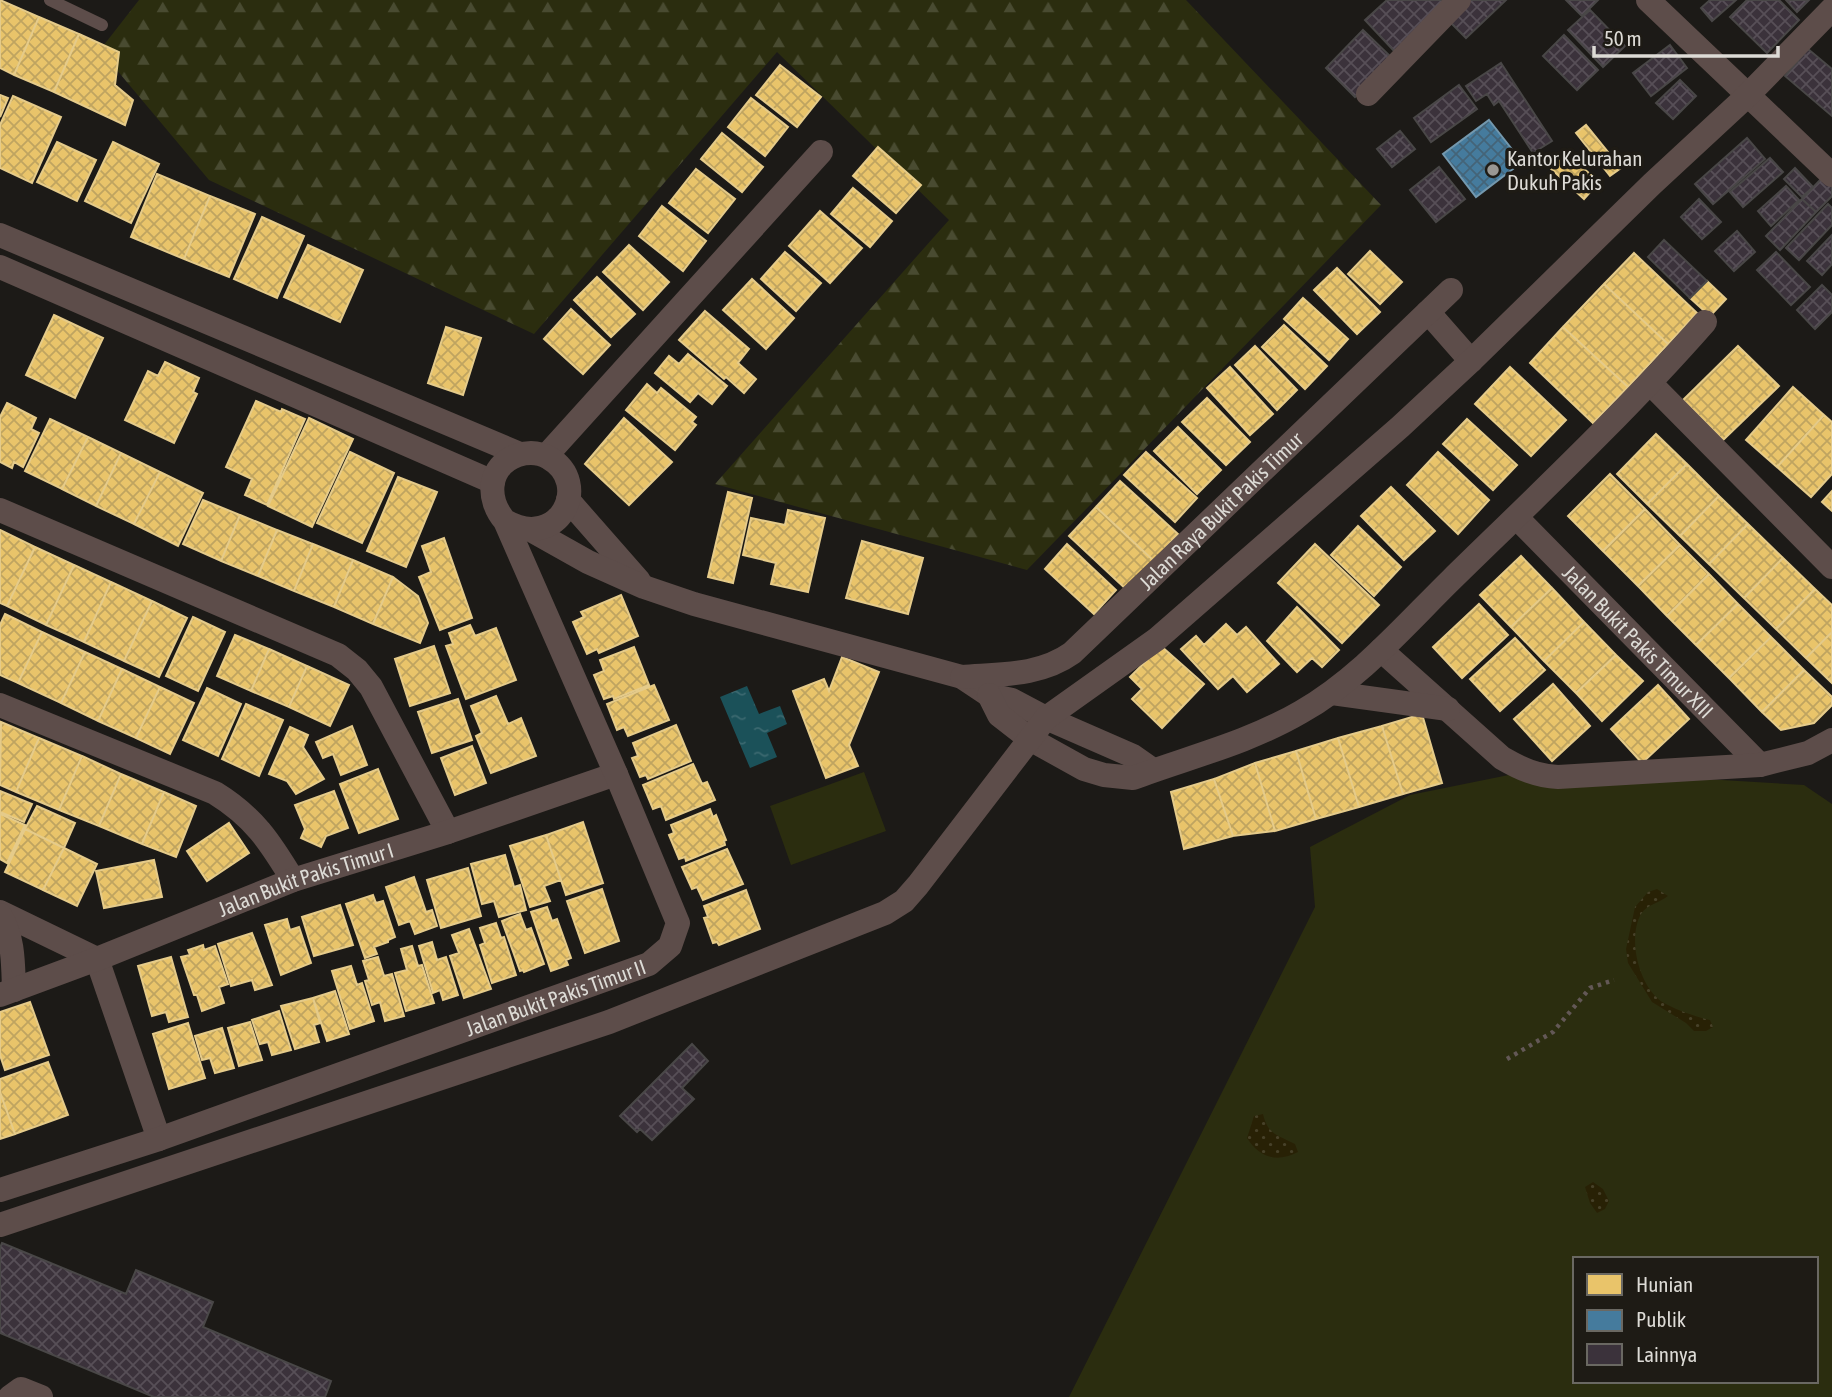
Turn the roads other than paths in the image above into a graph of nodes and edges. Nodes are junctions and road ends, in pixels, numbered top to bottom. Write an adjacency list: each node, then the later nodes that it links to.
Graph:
1 (50, 0): 5 (lane)
2 (1459, 0): 6 (street)
3 (1648, 0): 7 (street)
4 (1832, 9): 7 (street)
5 (102, 25)
6 (1368, 94)
7 (1747, 96): 9 (street); 16 (street)
8 (821, 152): 19 (street)
9 (1832, 176)
10 (0, 235): 11 (street)
11 (23, 245): 12 (street); 18 (street)
12 (6, 270): 20 (street)
13 (1451, 290): 14 (street, Jalan Raya Bukit Pakis Timur)
14 (1428, 312): 16 (street); 29 (street, Jalan Raya Bukit Pakis Timur)
15 (1705, 322): 17 (street, Jalan Raya Bukit Pakis Timur)
16 (1471, 361): 34 (street)
17 (1651, 384): 23 (street, Jalan Raya Bukit Pakis Timur); 26 (street)
18 (520, 454): 19 (street); 20 (street)
19 (546, 456): 21 (street)
20 (493, 482): 24 (street)
21 (568, 500): 25 (street); 27 (street)
22 (0, 510): 40 (street)
23 (1517, 518): 28 (street, Jalan Raya Bukit Pakis Timur); 37 (street, Jalan Bukit Pakis Timur XIII)
24 (505, 520): 25 (street); 39 (street, Jalan Bukit Pakis Timur II)
25 (531, 530): 27 (street, Jalan Raya Bukit Pakis Timur)
26 (1832, 567)
27 (644, 587): 29 (street, Jalan Raya Bukit Pakis Timur)
28 (1381, 650): 30 (street, Jalan Raya Bukit Pakis Timur); 33 (street)
29 (962, 677): 31 (street, Jalan Raya Bukit Pakis Timur)
30 (1332, 693): 33 (street); 38 (street, Jalan Raya Bukit Pakis Timur)
31 (989, 695): 34 (street, Jalan Raya Bukit Pakis Timur); 35 (street, Jalan Raya Bukit Pakis Timur)
32 (0, 705): 41 (street)
33 (1447, 709): 37 (street)
34 (1046, 718): 35 (street); 38 (street, Jalan Raya Bukit Pakis Timur)
35 (1030, 739): 38 (street, Jalan Raya Bukit Pakis Timur); 47 (street)
36 (1832, 740): 37 (street)
37 (1760, 765)
38 (1153, 770)
39 (616, 774): 40 (street, Jalan Bukit Pakis Timur I); 45 (street, Jalan Bukit Pakis Timur II)
40 (448, 832): 41 (street, Jalan Bukit Pakis Timur I)
41 (293, 880): 43 (street, Jalan Bukit Pakis Timur I)
42 (0, 913): 43 (street); 44 (street)
43 (97, 959): 44 (street, Jalan Bukit Pakis Timur I); 45 (street)
44 (7, 993)
45 (159, 1139): 46 (street, Jalan Bukit Pakis Timur II)
46 (0, 1190)
47 (0, 1225)
48 (10, 1397): 49 (street)
49 (41, 1397)

